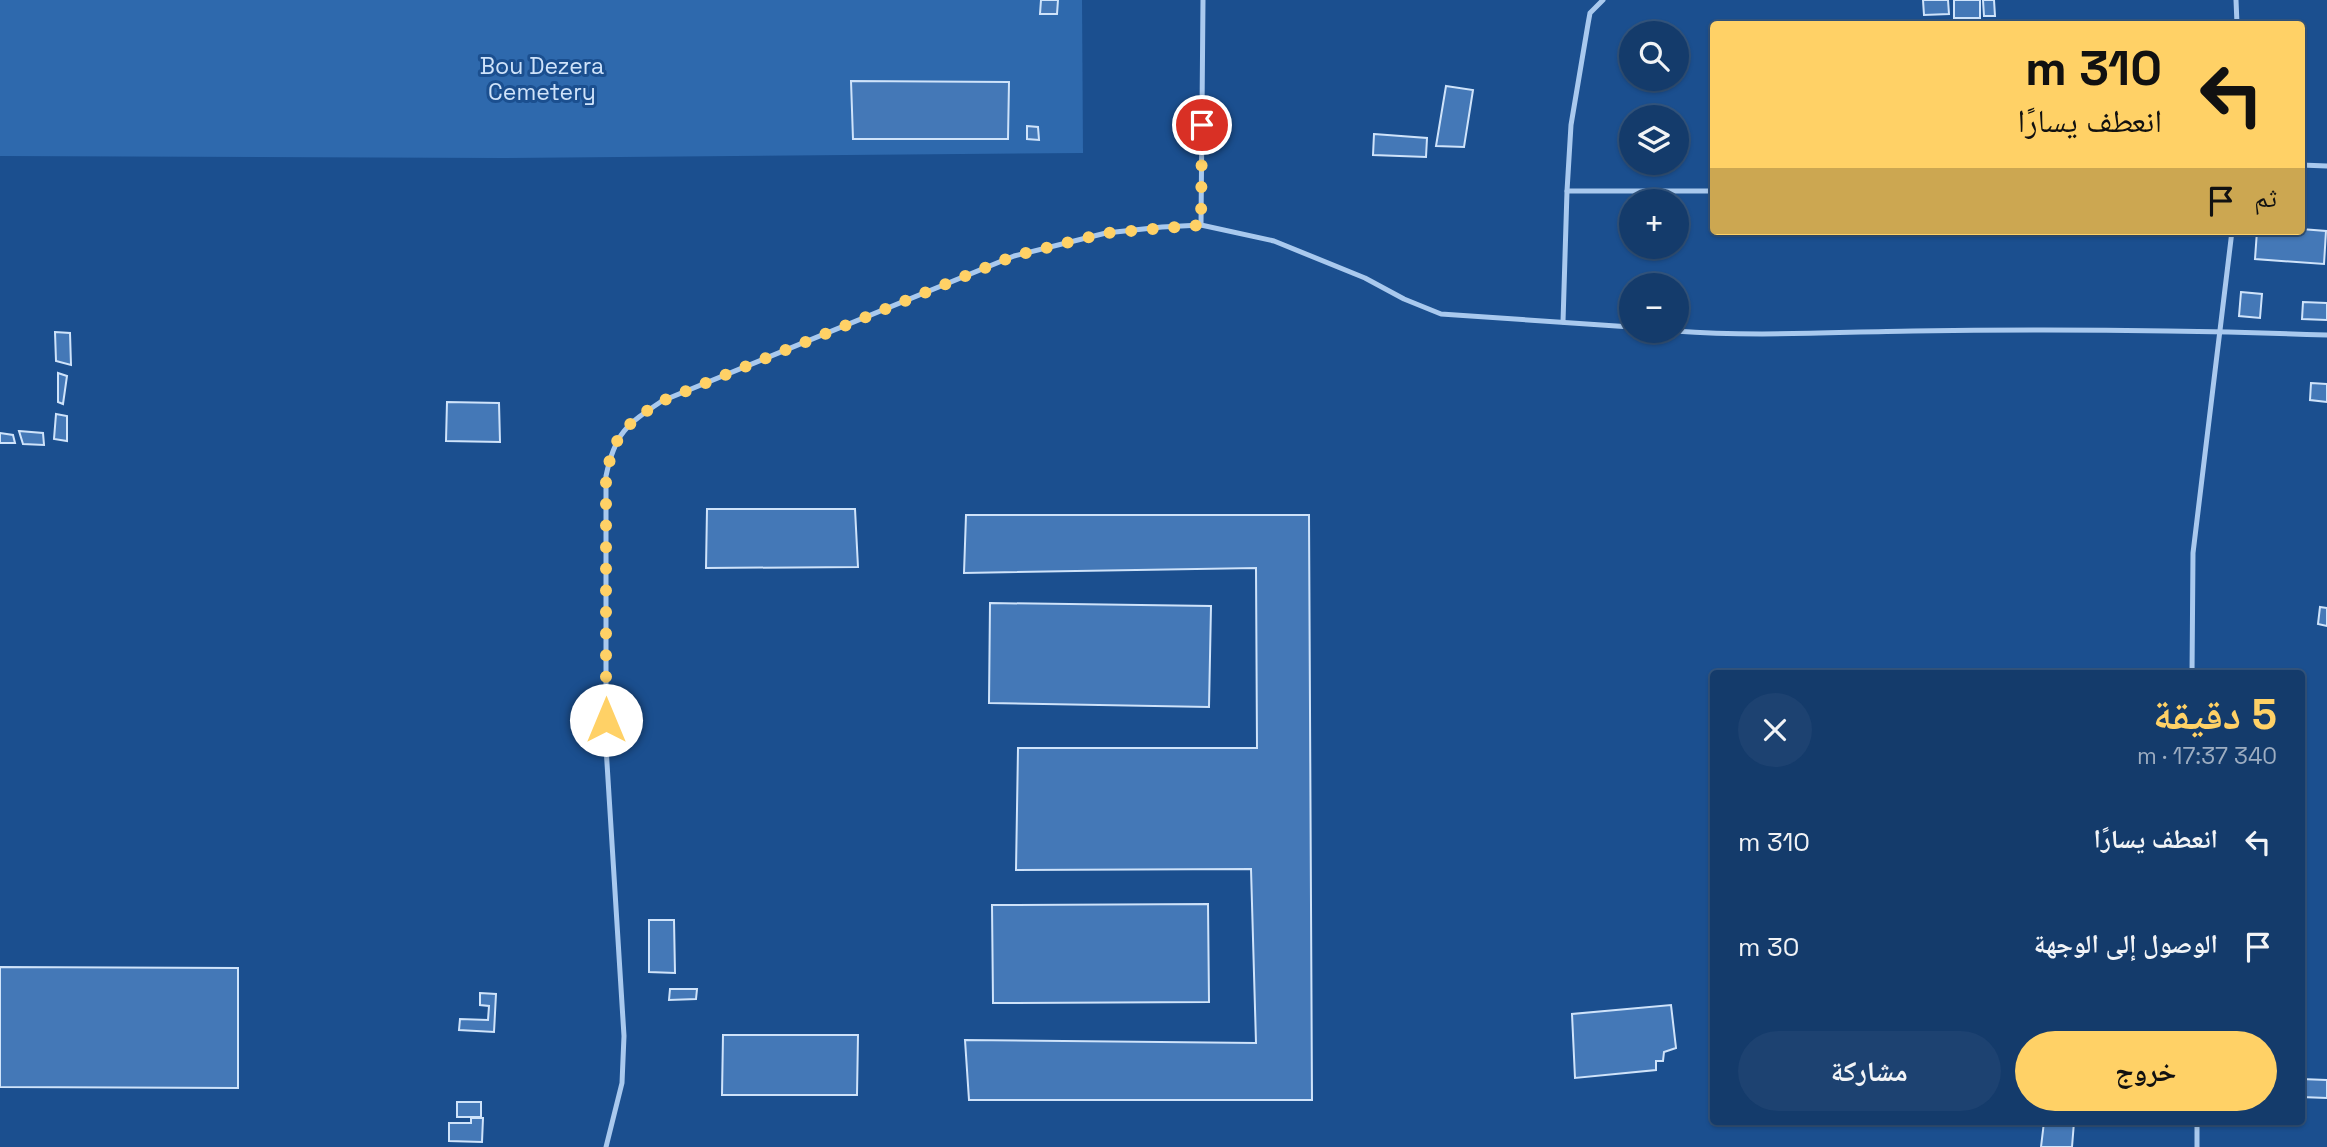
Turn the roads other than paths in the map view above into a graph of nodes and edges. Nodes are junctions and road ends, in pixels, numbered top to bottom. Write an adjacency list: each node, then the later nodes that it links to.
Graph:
1 (1203, 0): 9 (lane)
2 (1602, 0): 7 (lane)
3 (2236, 0): 4 (lane)
4 (2237, 21)
5 (2305, 165): 6 (lane)
6 (2327, 166)
7 (1567, 191): 8 (lane); 11 (lane)
8 (1710, 191)
9 (1201, 225): 11 (lane); 18 (lane)
10 (2232, 235): 13 (lane)
11 (1563, 321): 12 (lane)
12 (1619, 326)
13 (2220, 331): 14 (lane); 15 (lane); 16 (lane)
14 (1689, 332)
15 (2327, 335)
16 (2192, 670)
17 (2197, 1125): 19 (lane)
18 (606, 1147)
19 (2197, 1147)

